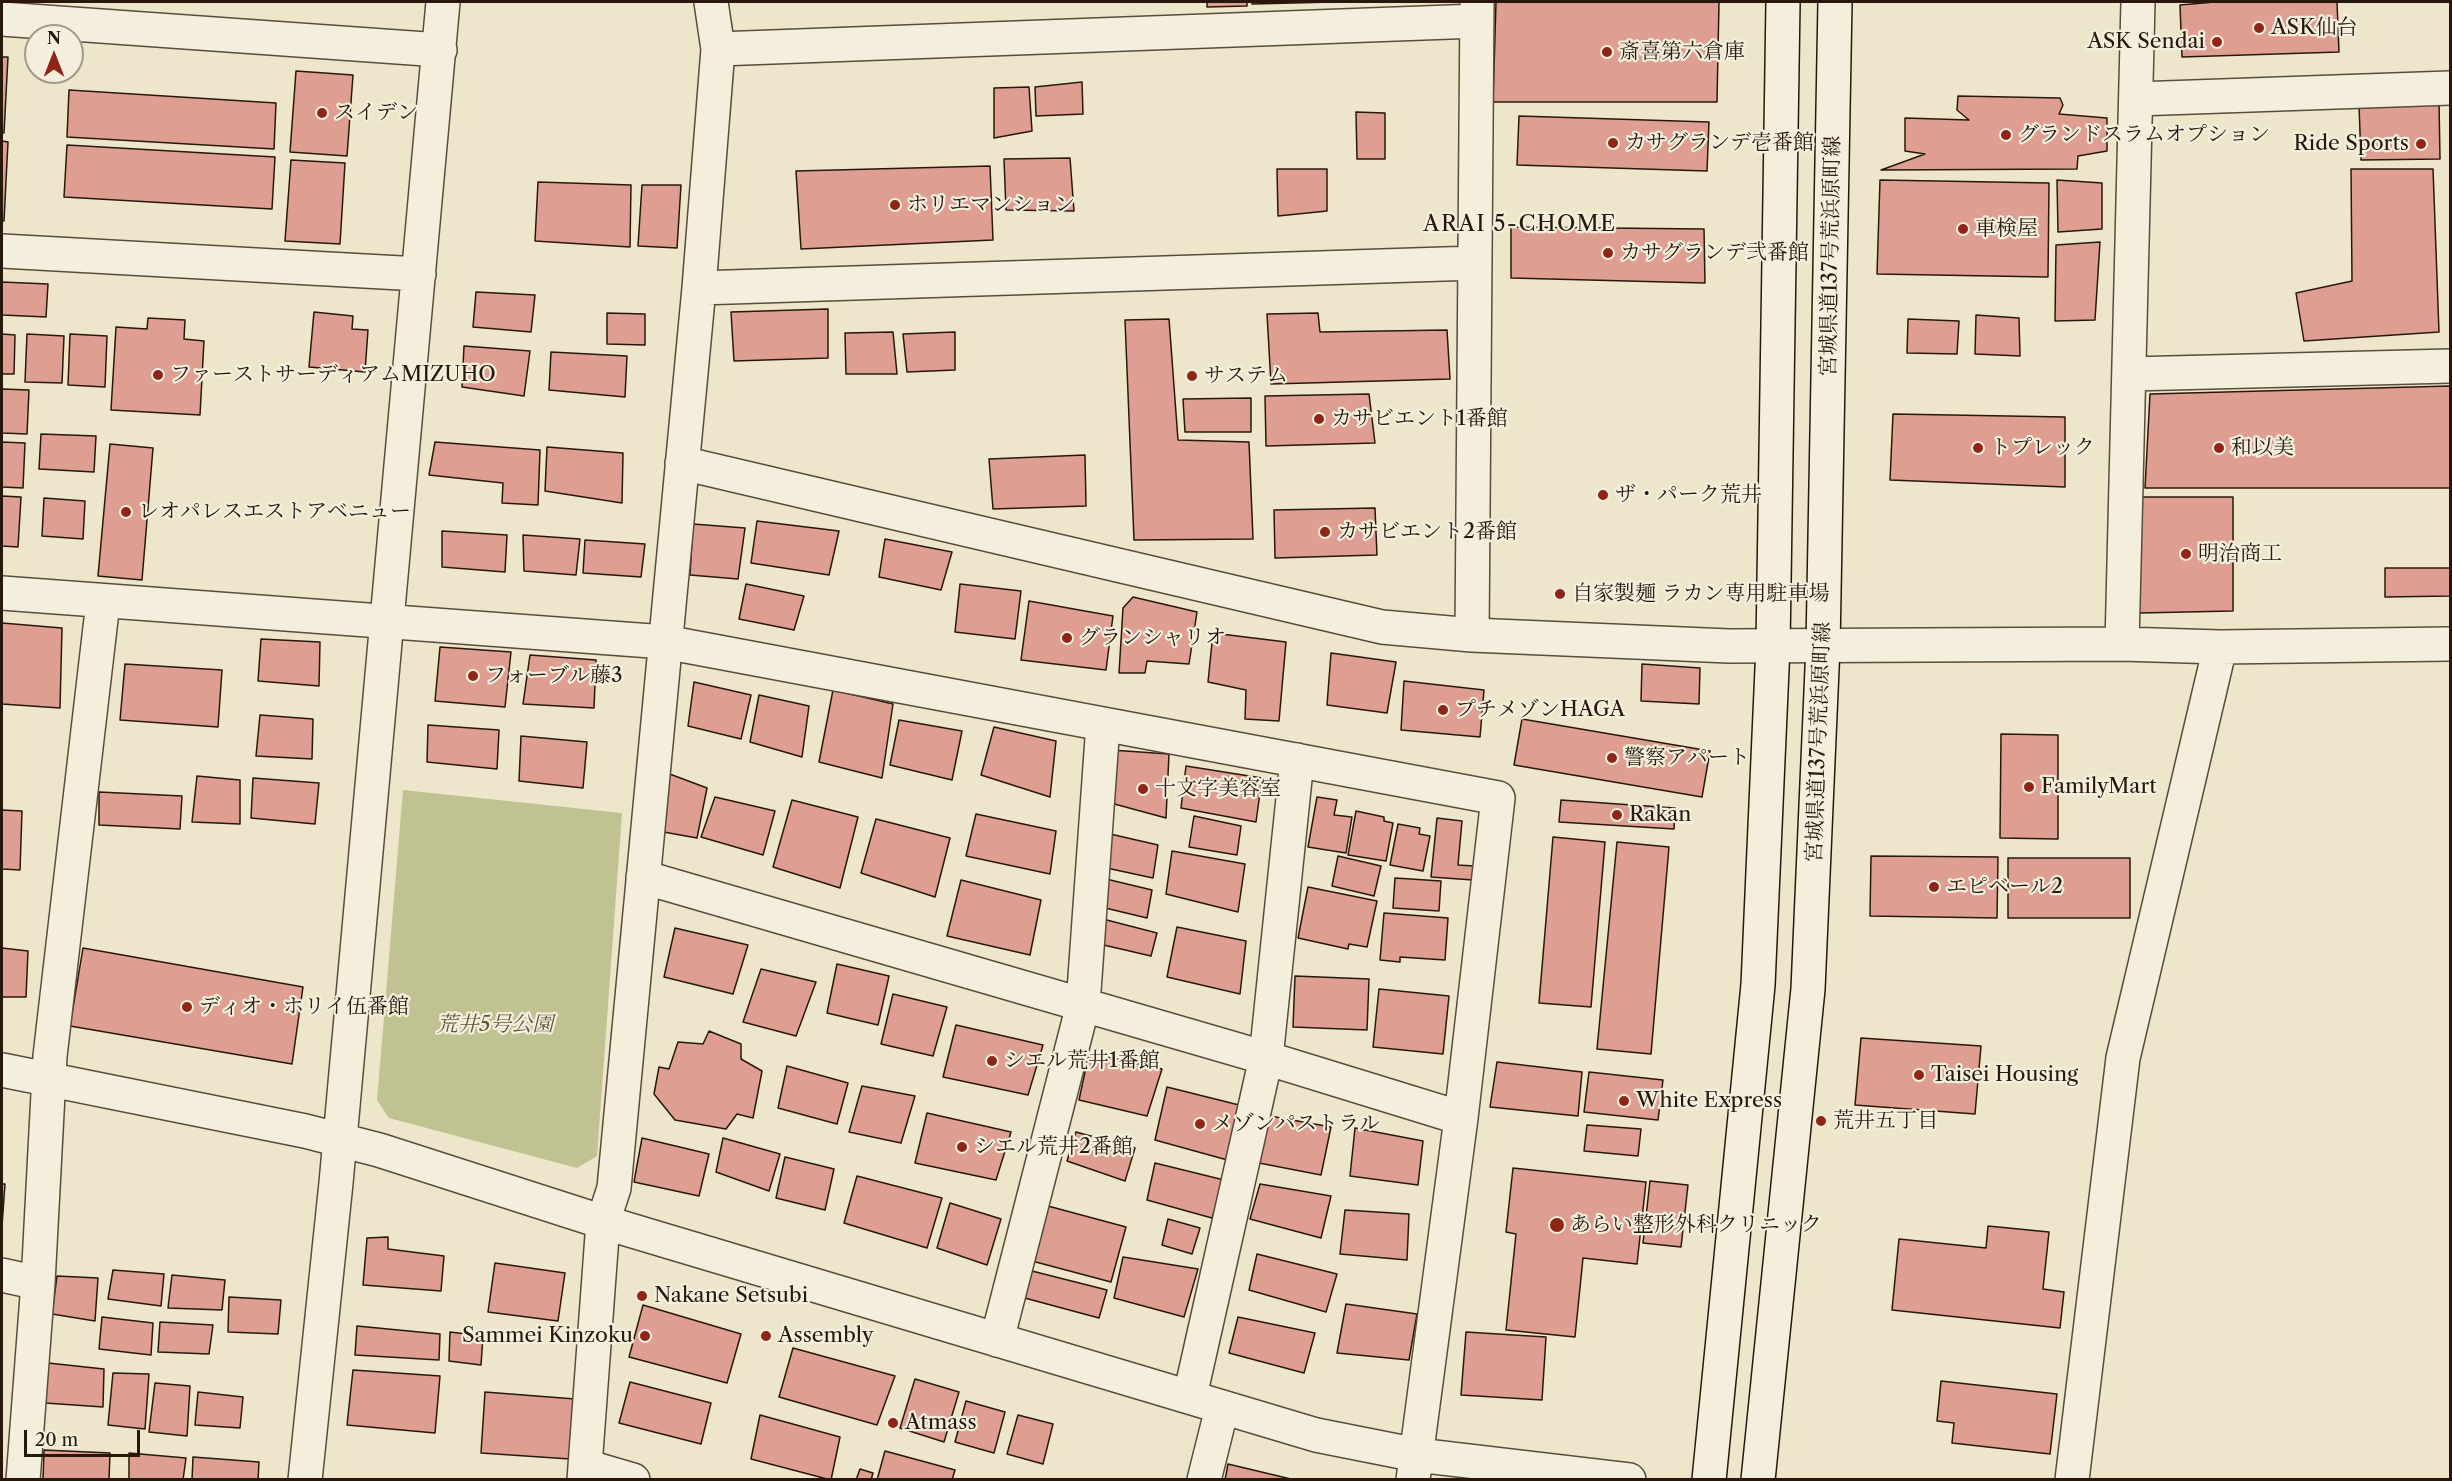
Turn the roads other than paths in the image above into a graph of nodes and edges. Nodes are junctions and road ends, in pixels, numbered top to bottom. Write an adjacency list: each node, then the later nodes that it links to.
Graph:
1 (443, 2): 9 (street)
2 (711, 2): 8 (street)
3 (1783, 2): 26 (street)
4 (1835, 2): 27 (street, 宮城県道137号荒浜原町線)
5 (2138, 2): 11 (street)
6 (1477, 11): 8 (street); 13 (street)
7 (2, 19): 9 (street)
8 (718, 49): 15 (street)
9 (440, 50): 14 (street)
10 (2451, 88): 11 (street)
11 (2136, 99): 17 (street)
12 (2, 251): 14 (street)
13 (1475, 263): 15 (street); 22 (street)
14 (419, 274): 21 (street)
15 (699, 288): 18 (street)
16 (2451, 366): 17 (street)
17 (2130, 374): 24 (street)
18 (682, 463): 22 (street); 23 (street)
19 (2, 593): 20 (street)
20 (103, 602): 21 (street); 35 (street)
21 (387, 621): 23 (street); 37 (street)
22 (1472, 635): 26 (street)
23 (665, 642): 29 (street); 31 (street)
24 (2122, 644): 27 (street); 28 (street)
25 (2451, 644): 28 (street)
26 (1773, 646): 27 (street); 51 (street)
27 (1823, 646): 52 (street, 宮城県道137号荒浜原町線)
28 (2220, 647): 53 (street)
29 (1103, 724): 30 (street); 32 (street)
30 (1297, 760): 33 (street); 36 (street)
31 (643, 876): 32 (street); 38 (street)
32 (1083, 1005): 33 (street); 41 (street)
33 (1266, 1058): 36 (street); 42 (street)
34 (2, 1070): 35 (street)
35 (48, 1081): 37 (street); 40 (street)
36 (1461, 1118): 44 (street)
37 (340, 1140): 38 (street); 47 (street)
38 (603, 1222): 41 (street); 45 (street)
39 (2, 1275): 40 (street)
40 (38, 1283): 46 (street)
41 (997, 1340): 42 (street)
42 (1190, 1396): 43 (street)
43 (1222, 1408): 44 (street); 49 (street)
44 (1415, 1467): 50 (street)
45 (585, 1473): 48 (street)
46 (23, 1479)
47 (305, 1479)
48 (633, 1479)
49 (1204, 1479)
50 (1629, 1479)
51 (1709, 1479)
52 (1758, 1479)
53 (2072, 1479)

